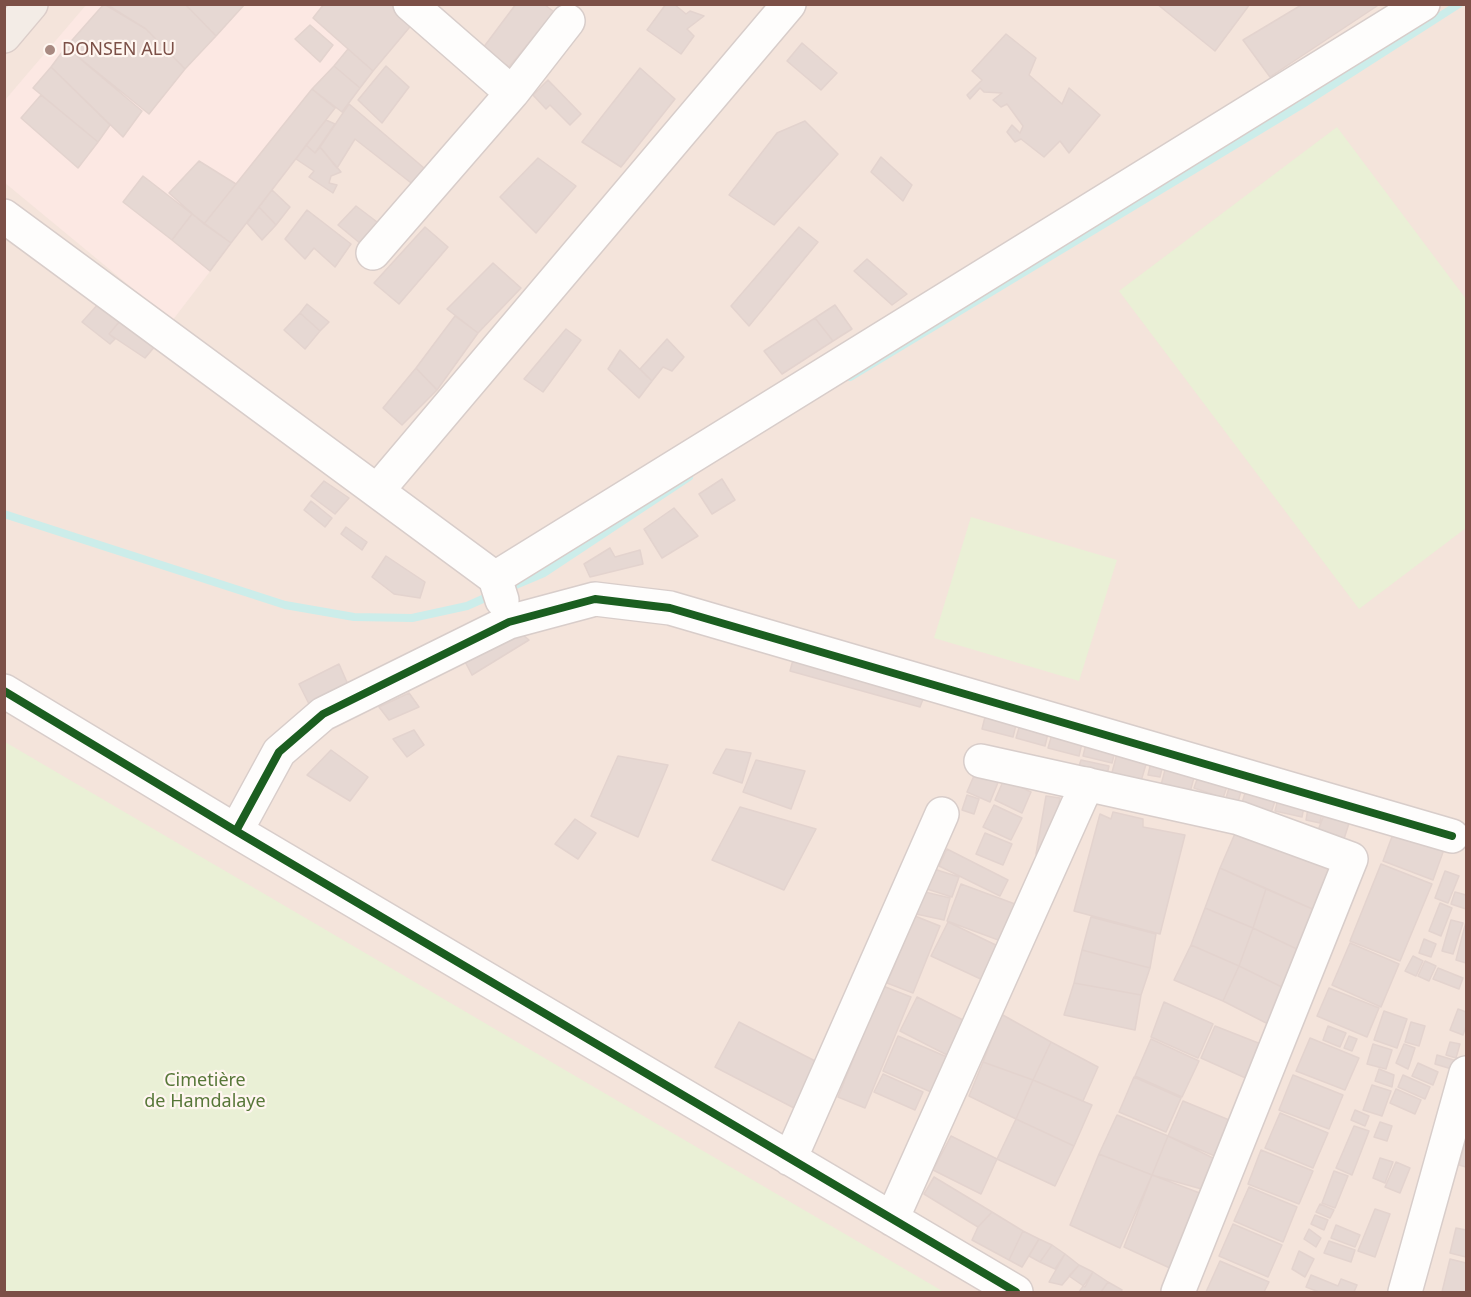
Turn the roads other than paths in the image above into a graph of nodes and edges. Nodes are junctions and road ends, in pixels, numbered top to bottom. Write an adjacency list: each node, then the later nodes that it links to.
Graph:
1 (31, 4): 6 (main road)
2 (410, 4): 7 (street)
3 (789, 4): 10 (street)
4 (1423, 4): 11 (street)
5 (568, 21): 7 (street)
6 (4, 36)
7 (513, 93): 9 (street)
8 (4, 216): 10 (street)
9 (373, 253)
10 (377, 491): 11 (street)
11 (495, 578): 12 (street)
12 (509, 622): 17 (street); 18 (street)
13 (4, 691): 17 (street)
14 (981, 761): 15 (street)
15 (1087, 784): 21 (street); 23 (street)
16 (942, 814): 20 (street)
17 (236, 831): 20 (street)
18 (1452, 836)
19 (1467, 1073): 24 (street)
20 (790, 1159): 21 (street)
21 (892, 1219): 22 (street)
22 (1016, 1293)
23 (1178, 1293)
24 (1405, 1293)

